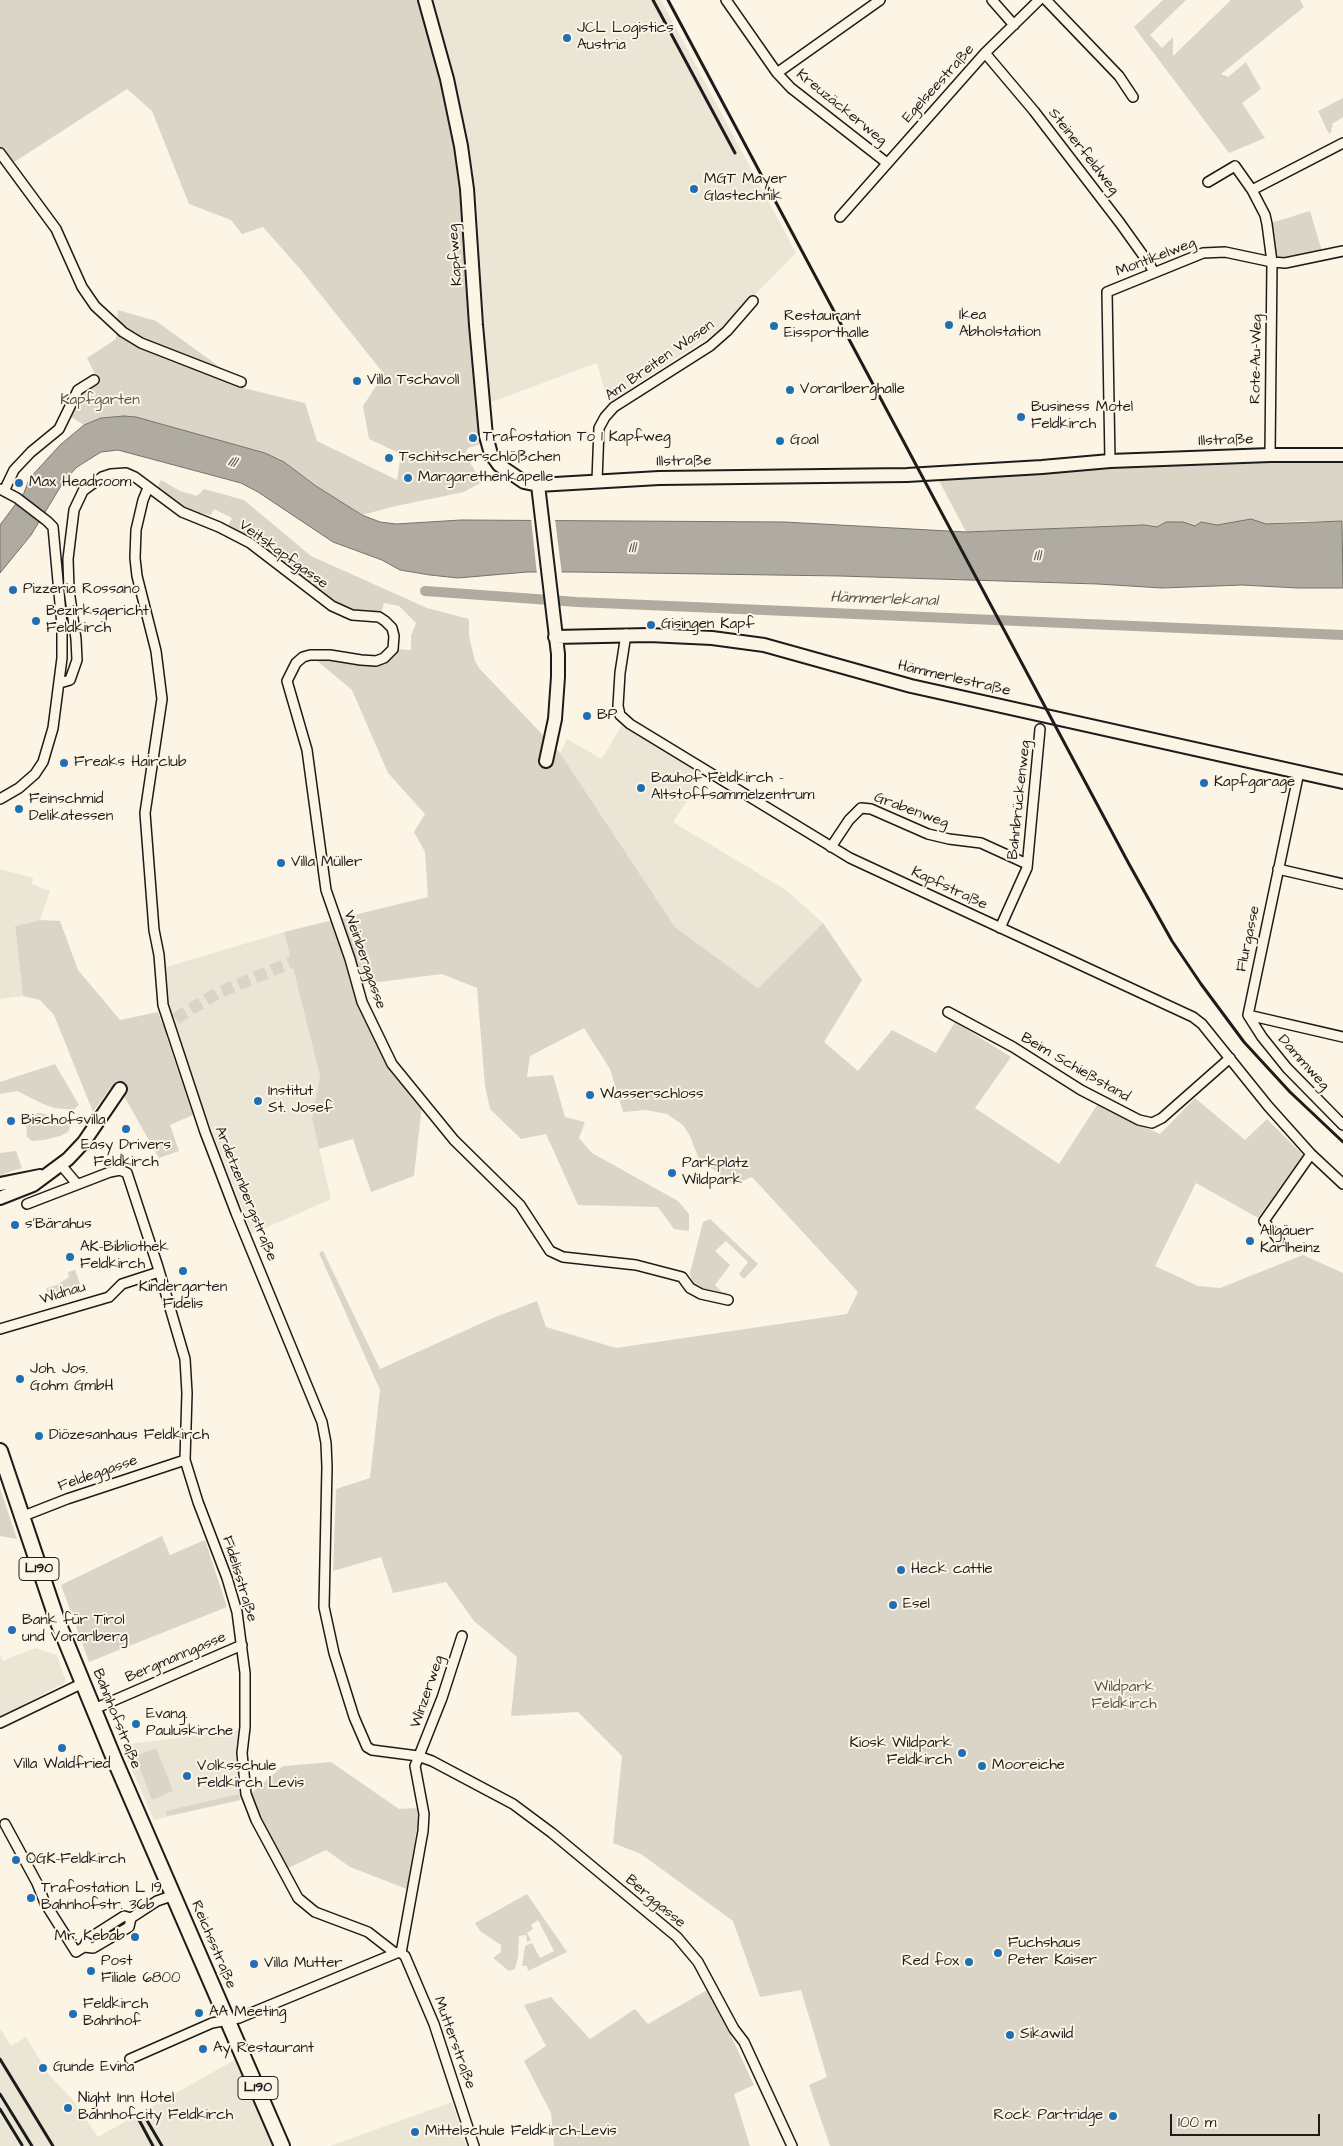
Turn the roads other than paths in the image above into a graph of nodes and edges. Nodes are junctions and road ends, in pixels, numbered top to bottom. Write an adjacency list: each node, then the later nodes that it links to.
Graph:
1 (425, 0): 27 (street, Kapfweg)
2 (726, 0): 9 (street, Kreuzäckerweg)
3 (880, 0): 9 (street)
4 (992, 0): 7 (street)
5 (1039, 0): 7 (street, Egelseestraße)
6 (1046, 0): 10 (street)
7 (1014, 25): 8 (street, Egelseestraße)
8 (985, 53): 13 (street, Egelseestraße); 19 (street, Steinerfeldweg)
9 (777, 73): 13 (street, Kreuzäckerweg)
10 (1133, 97)
11 (1343, 143): 15 (street)
12 (0, 153): 22 (street)
13 (887, 163): 16 (street)
14 (1208, 182): 15 (street, Rote-Au-Weg)
15 (1252, 190): 18 (street, Rote-Au-Weg)
16 (840, 217)
17 (1343, 251): 18 (street, Montikelweg)
18 (1272, 262): 19 (street, Montikelweg); 23 (street, Rote-Au-Weg)
19 (1154, 273): 25 (street, Montikelweg)
20 (753, 300): 26 (street, Am Breiten Wasen)
21 (94, 380): 29 (street)
22 (241, 382)
23 (1270, 455): 24 (street, Illstraße); 25 (street, Illstraße)
24 (1343, 455)
25 (1110, 461): 26 (street, Illstraße)
26 (597, 481): 27 (street, Illstraße)
27 (538, 485): 31 (street)
28 (148, 488): 32 (street, Veitskapfgasse); 33 (street); 70 (street, Ardetzenbergstraße)
29 (2, 490): 33 (street)
30 (626, 634): 31 (street, Hämmerlestraße); 36 (street, Hämmerlestraße); 39 (street, Kapfstraße)
31 (555, 638): 35 (street)
32 (394, 642): 60 (street, Weinberggasse)
33 (60, 683): 38 (street)
34 (1040, 730): 40 (street, Bahnbrückenweg)
35 (546, 761)
36 (1299, 772): 37 (street, Hämmerlestraße); 41 (street, Flurgasse)
37 (1343, 782)
38 (0, 799)
39 (831, 847): 40 (street, Grabenweg); 43 (street, Kapfstraße)
40 (1027, 864): 43 (street, Bahnbrückenweg)
41 (1278, 870): 42 (street); 45 (street, Flurgasse)
42 (1343, 884)
43 (1000, 928): 47 (street, Kapfstraße)
44 (948, 1012): 47 (street, Beim Schießstand)
45 (1248, 1015): 46 (street); 49 (street, Dammweg)
46 (1343, 1037)
47 (1230, 1058): 50 (street, Kapfstraße)
48 (120, 1089): 51 (street)
49 (1343, 1125)
50 (1311, 1154): 55 (street, Kapfstraße); 58 (street)
51 (61, 1164): 52 (street); 54 (street)
52 (47, 1175): 53 (street); 56 (street)
53 (0, 1184)
54 (77, 1184): 57 (street); 59 (street, Fidelisstraße)
55 (1343, 1184)
56 (0, 1198)
57 (27, 1204)
58 (1279, 1240)
59 (159, 1272): 61 (street, Widnau); 63 (street, Fidelisstraße)
60 (728, 1300)
61 (0, 1329)
62 (0, 1451): 64 (main road, Bahnhofstraße / L190)
63 (185, 1460): 64 (street, Feldeggasse); 66 (street, Fidelisstraße)
64 (21, 1517): 67 (main road, Bahnhofstraße / L190)
65 (462, 1636): 70 (street, Winzerweg)
66 (242, 1645): 68 (street, Bergmanngasse); 73 (street, Fidelisstraße)
67 (84, 1683): 68 (main road, Bahnhofstraße / L190); 69 (street)
68 (94, 1709): 72 (main road, Bahnhofstraße / L190)
69 (0, 1723)
70 (418, 1756): 73 (street); 78 (street, Berggasse)
71 (5, 1824): 72 (street)
72 (174, 1895): 74 (main road, Reichsstraße / L190)
73 (398, 1953): 74 (street); 77 (street, Mutterstraße)
74 (228, 2020): 75 (street); 76 (main road, Reichsstraße / L190)
75 (130, 2059)
76 (282, 2146)
77 (474, 2146)
78 (792, 2146)

